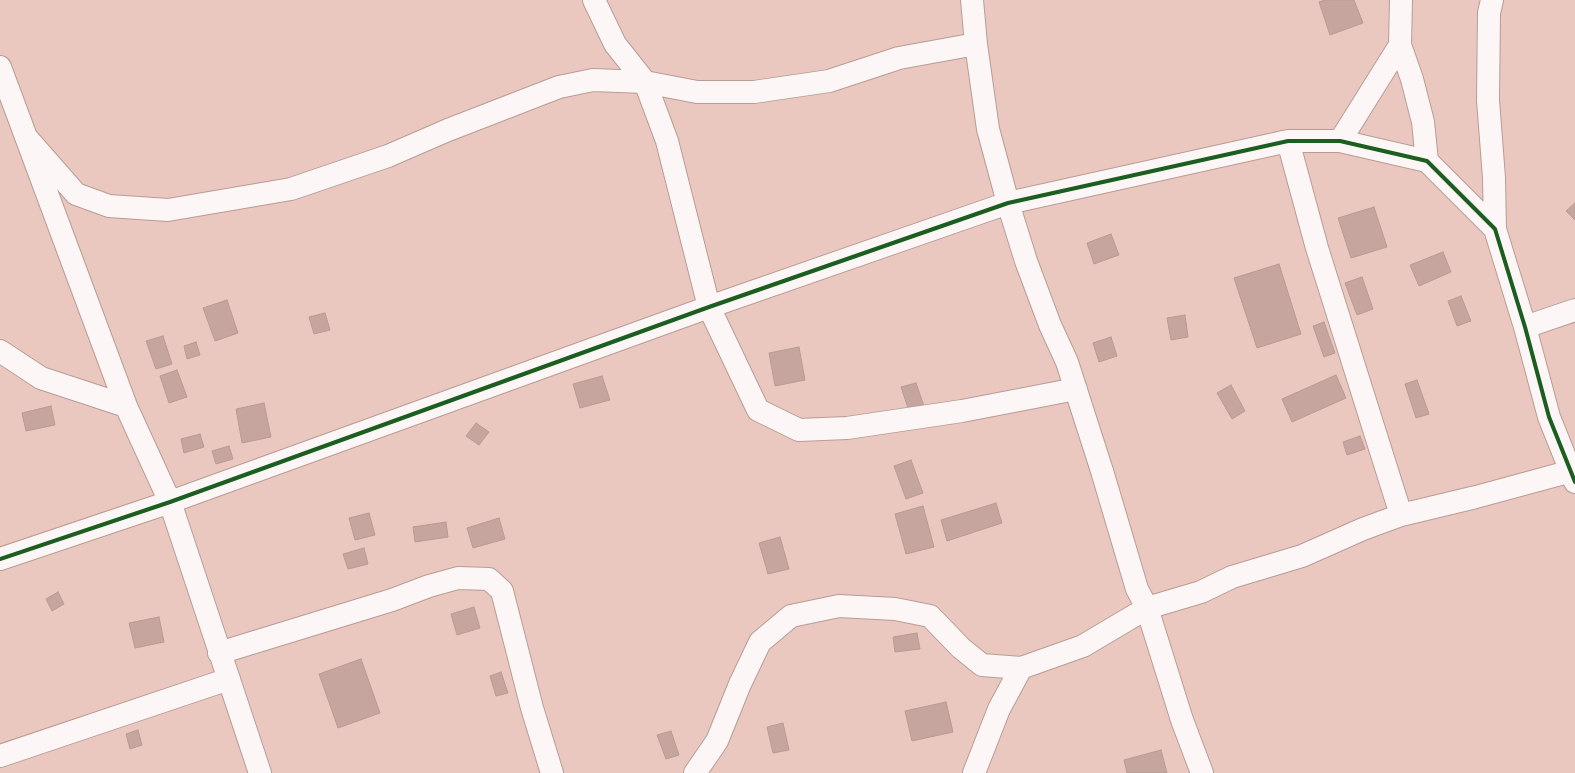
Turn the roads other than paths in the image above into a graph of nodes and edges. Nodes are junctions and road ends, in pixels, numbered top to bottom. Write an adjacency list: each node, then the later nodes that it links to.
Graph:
1 (594, 0): 8 (street)
2 (972, 0): 5 (street)
3 (1401, 0): 6 (street)
4 (1492, 0): 14 (street)
5 (976, 44): 8 (street); 13 (street)
6 (1400, 45): 11 (street); 12 (street)
7 (0, 67): 9 (street)
8 (645, 82): 9 (street); 15 (street)
9 (26, 137): 20 (street)
10 (1288, 141): 11 (street); 13 (street); 23 (street)
11 (1340, 141): 12 (street)
12 (1427, 162): 14 (street)
13 (1008, 203): 15 (street); 19 (street)
14 (1495, 229): 17 (street)
15 (708, 307): 19 (street); 22 (street)
16 (1575, 310): 17 (street)
17 (1525, 327): 21 (street)
18 (0, 351): 20 (street)
19 (1076, 389): 25 (street)
20 (126, 406): 22 (street)
21 (1574, 475): 23 (street)
22 (170, 502): 24 (street); 26 (street)
23 (1402, 515): 25 (street)
24 (0, 558)
25 (1147, 608): 27 (street); 34 (street)
26 (219, 653): 28 (street); 31 (street)
27 (1022, 668): 32 (street); 33 (street)
28 (229, 679): 29 (street); 30 (street)
29 (0, 756)
30 (260, 773)
31 (552, 773)
32 (695, 773)
33 (974, 773)
34 (1202, 773)

